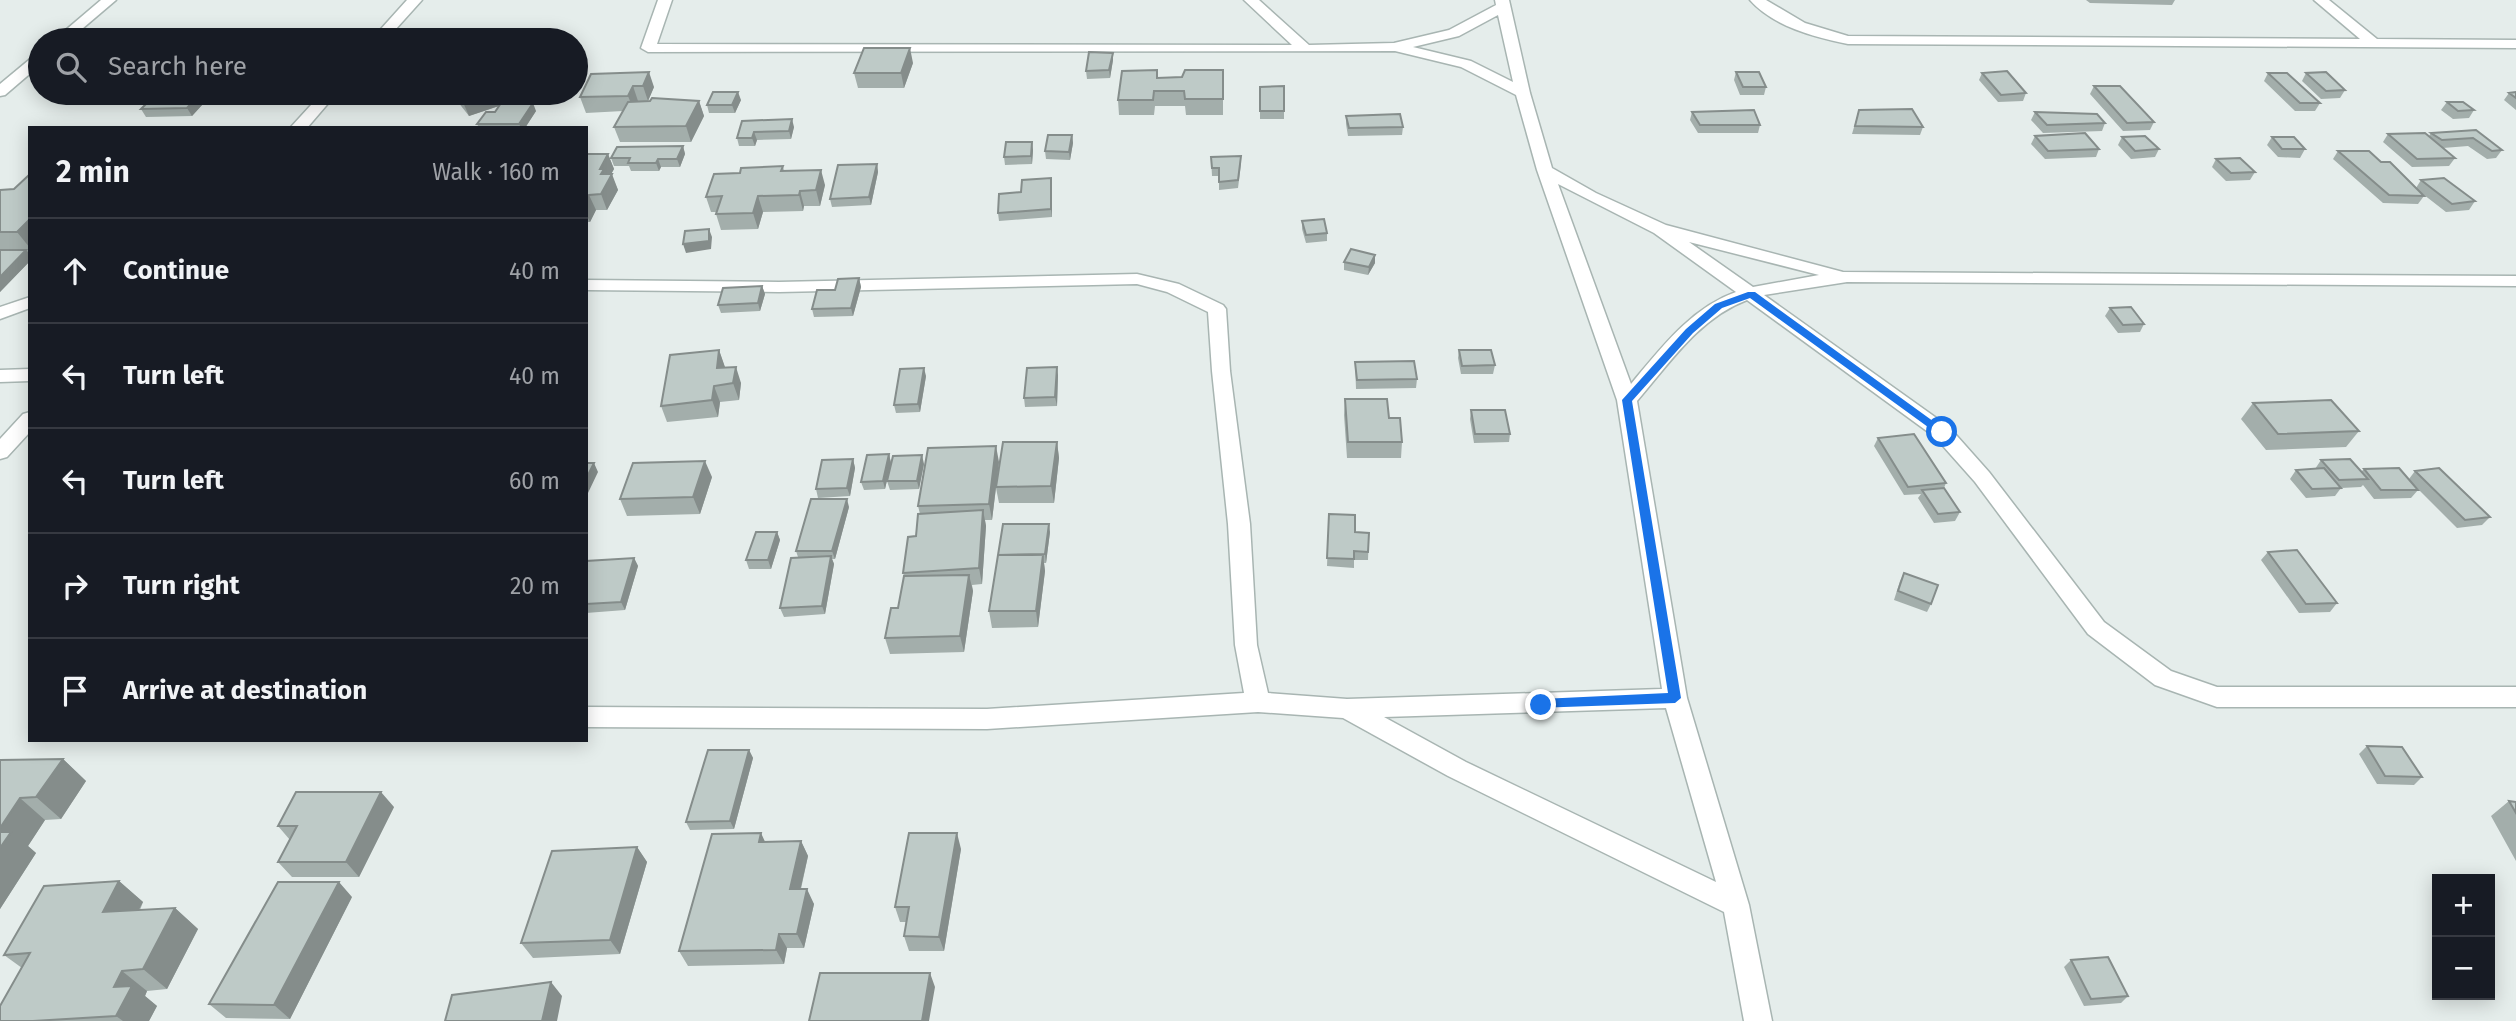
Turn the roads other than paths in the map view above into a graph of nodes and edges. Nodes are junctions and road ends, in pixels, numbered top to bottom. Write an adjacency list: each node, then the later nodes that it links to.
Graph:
1 (108, 0): 8 (street)
2 (415, 0): 9 (street)
3 (665, 0): 13 (street)
4 (1251, 0): 13 (street)
5 (1757, 0): 10 (street)
6 (2321, 0): 10 (street)
7 (1503, 3): 12 (street); 16 (street)
8 (75, 28)
9 (389, 28)
10 (2371, 41): 11 (street)
11 (2516, 44)
12 (1394, 47): 13 (street); 16 (street)
13 (1305, 49)
14 (28, 68): 15 (street)
15 (0, 92)
16 (1523, 93): 19 (street)
17 (319, 105): 18 (street)
18 (300, 126)
19 (1545, 170): 20 (street); 29 (street)
20 (1660, 229): 21 (street); 24 (street)
21 (1847, 277): 22 (street); 24 (street)
22 (2516, 281)
23 (588, 285): 34 (street)
24 (1751, 295): 29 (street); 32 (street)
25 (28, 303): 26 (street)
26 (0, 313)
27 (28, 375): 28 (street)
28 (0, 376)
29 (1627, 400): 33 (street)
30 (28, 421): 31 (street)
31 (0, 452)
32 (2516, 697)
33 (1675, 698): 35 (street); 37 (street)
34 (1258, 702): 35 (street); 36 (street)
35 (1347, 709): 37 (street)
36 (588, 717)
37 (1736, 905): 38 (street)
38 (1758, 1021)

